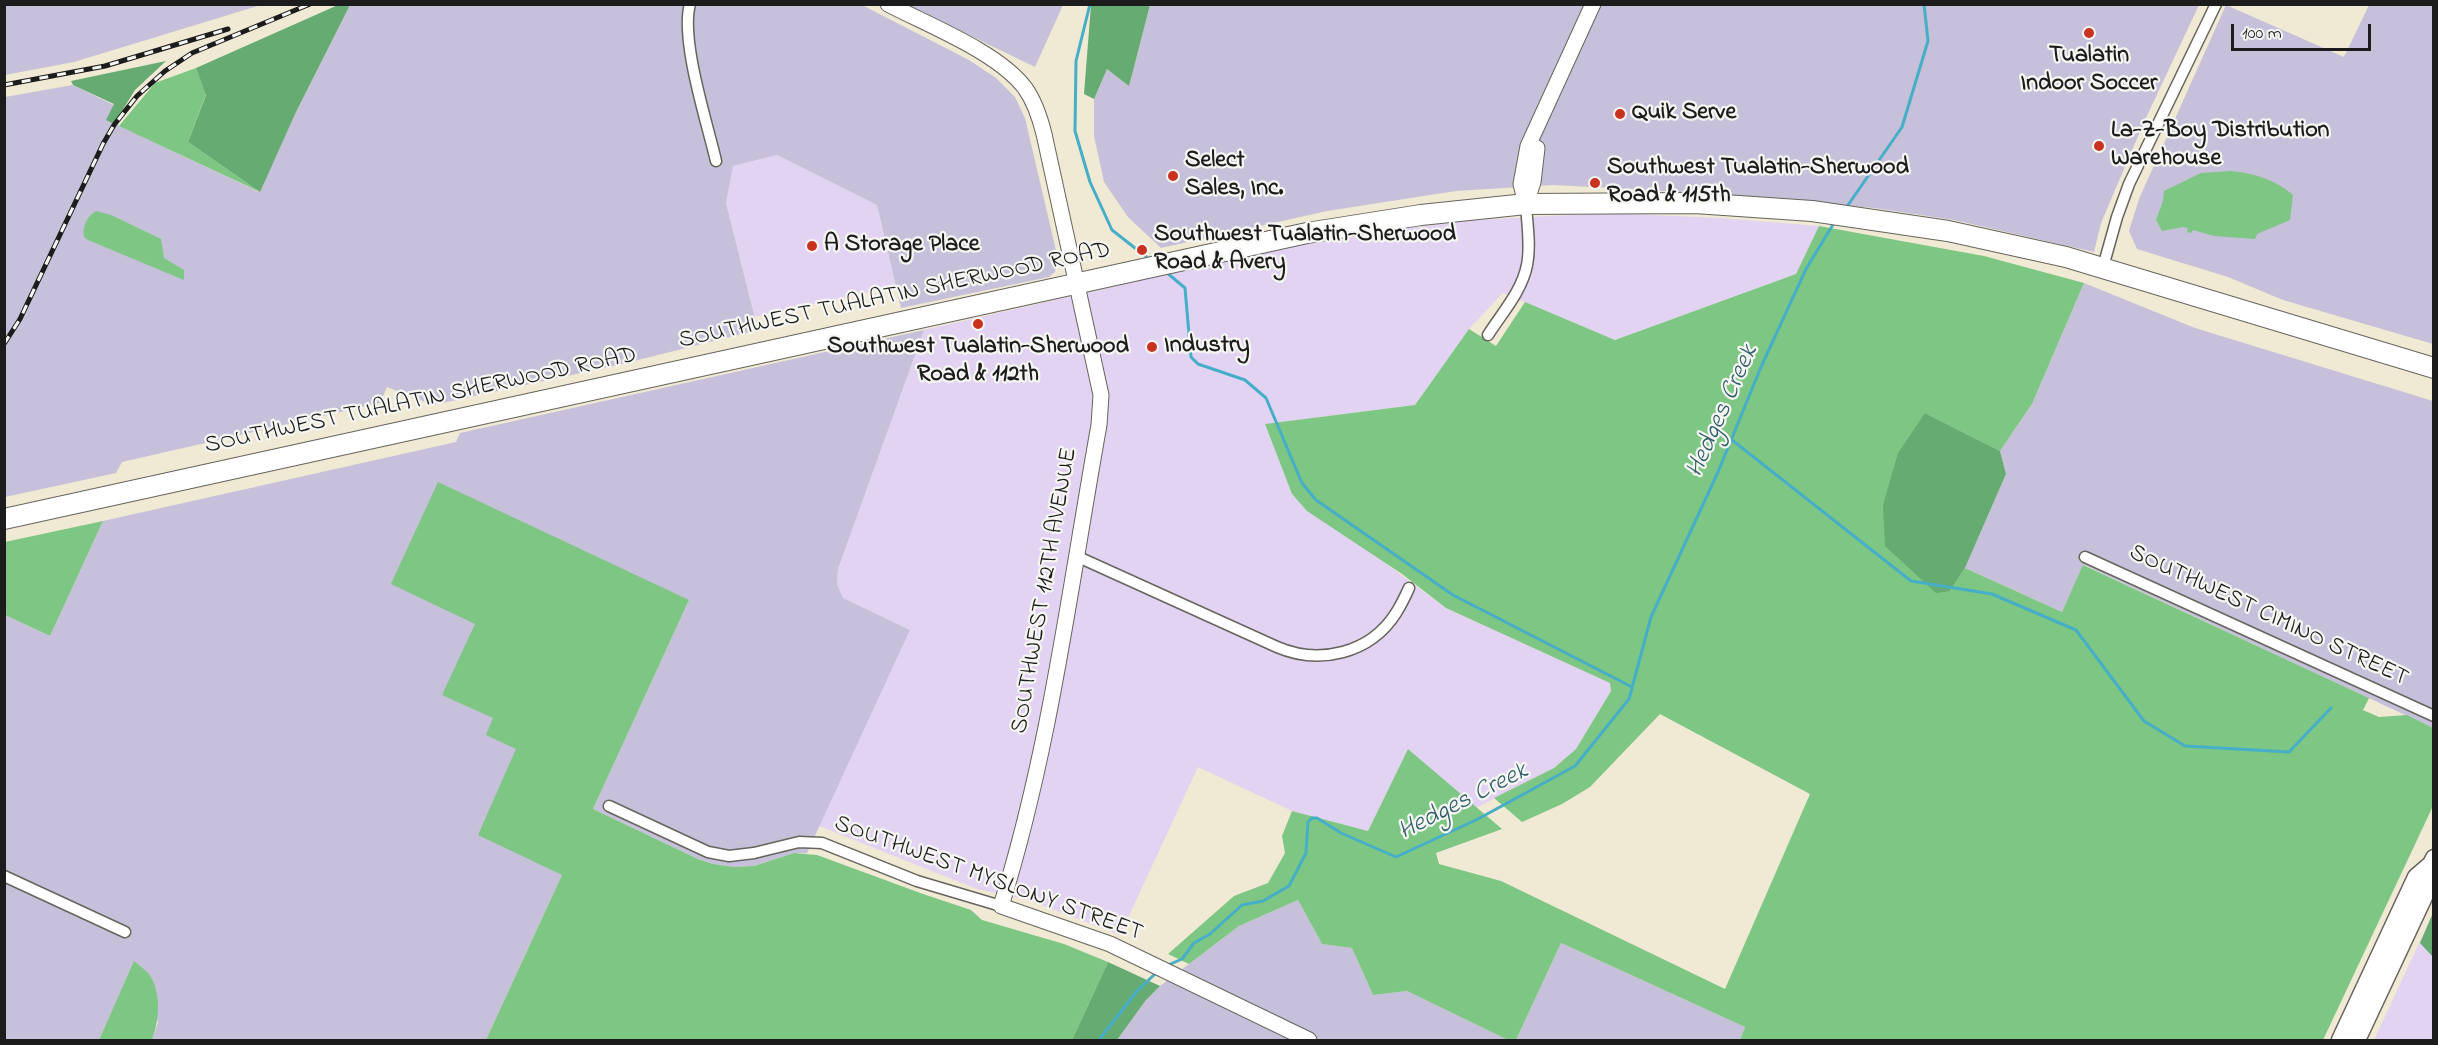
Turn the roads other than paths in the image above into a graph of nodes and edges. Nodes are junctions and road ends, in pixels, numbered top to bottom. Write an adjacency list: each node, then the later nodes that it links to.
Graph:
1 (690, 4): 5 (street)
2 (888, 4): 8 (street, SOUTHWEST 112TH AVENUE)
3 (1593, 4): 6 (street)
4 (2216, 4): 7 (street)
5 (716, 160)
6 (1526, 204): 7 (highway, SOUTHWEST TUALATIN SHERWOOD ROAD); 8 (highway, SOUTHWEST TUALATIN SHERWOOD ROAD); 9 (street)
7 (2103, 267): 10 (highway, SOUTHWEST TUALATIN SHERWOOD ROAD)
8 (1077, 283): 11 (highway, SOUTHWEST TUALATIN SHERWOOD ROAD); 12 (street, SOUTHWEST 112TH AVENUE)
9 (1488, 335)
10 (2433, 368)
11 (4, 519)
12 (1076, 556): 14 (street); 19 (street, SOUTHWEST 112TH AVENUE)
13 (2085, 556): 15 (street, SOUTHWEST CIMINO STREET)
14 (1409, 588)
15 (2433, 716)
16 (609, 806): 19 (street, SOUTHWEST MYSLONY STREET)
17 (2432, 861): 22 (main road); 23 (main road)
18 (4, 876): 20 (street)
19 (1001, 906): 21 (street, SOUTHWEST MYSLONY STREET)
20 (125, 932)
21 (1310, 1041)
22 (2340, 1041)
23 (2357, 1041)

